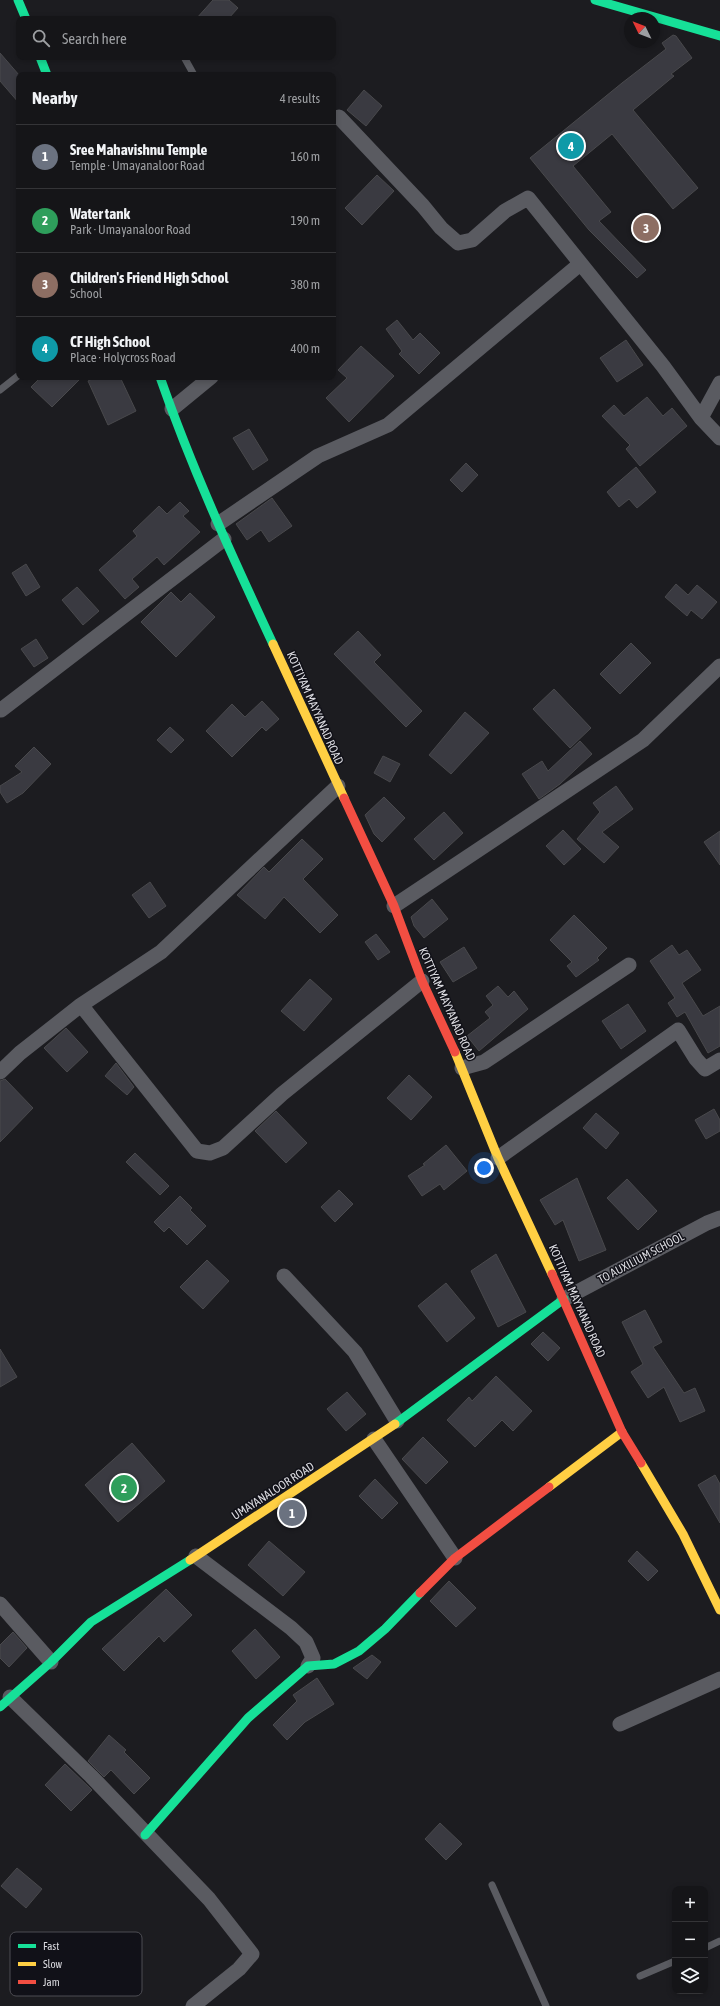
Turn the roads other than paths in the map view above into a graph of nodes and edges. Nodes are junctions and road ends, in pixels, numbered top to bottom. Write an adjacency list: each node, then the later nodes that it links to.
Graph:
1 (18, 0): 3 (main road)
2 (595, 0): 4 (main road)
3 (25, 16)
4 (720, 36)
5 (41, 60): 7 (main road)
6 (186, 60): 8 (lane)
7 (46, 72)
8 (192, 72)
9 (340, 118): 10 (street)
10 (580, 264): 16 (street); 19 (street)
11 (16, 377): 15 (lane)
12 (161, 380): 17 (main road, KOTTIYAM MAYYANAD ROAD)
13 (207, 380): 17 (street)
14 (720, 383): 16 (street)
15 (0, 390)
16 (710, 406): 18 (street)
17 (172, 409): 19 (main road, KOTTIYAM MAYYANAD ROAD)
18 (720, 438)
19 (218, 524): 20 (main road, KOTTIYAM MAYYANAD ROAD)
20 (224, 539): 22 (street); 23 (main road, KOTTIYAM MAYYANAD ROAD)
21 (720, 666): 24 (street)
22 (1, 710)
23 (338, 786): 24 (main road, KOTTIYAM MAYYANAD ROAD); 27 (street)
24 (394, 906): 26 (main road, KOTTIYAM MAYYANAD ROAD)
25 (630, 965): 29 (street)
26 (422, 981): 27 (street); 29 (main road, KOTTIYAM MAYYANAD ROAD)
27 (82, 1005): 30 (street)
28 (720, 1060): 31 (street)
29 (462, 1068): 31 (main road, KOTTIYAM MAYYANAD ROAD)
30 (0, 1072)
31 (498, 1158): 34 (main road, KOTTIYAM MAYYANAD ROAD)
32 (720, 1218): 34 (street, TO AUXILIUM SCHOOL)
33 (284, 1276): 35 (street)
34 (564, 1299): 35 (main road, UMAYANALOOR ROAD); 36 (main road, KOTTIYAM MAYYANAD ROAD)
35 (397, 1421): 37 (main road, UMAYANALOOR ROAD)
36 (622, 1432): 39 (main road); 41 (main road, KOTTIYAM MAYYANAD ROAD)
37 (374, 1439): 38 (main road, UMAYANALOOR ROAD); 39 (street)
38 (196, 1556): 42 (main road, UMAYANALOOR ROAD); 43 (street)
39 (455, 1558): 43 (main road)
40 (0, 1604): 42 (street)
41 (720, 1610)
42 (51, 1662): 45 (main road, UMAYANALOOR ROAD)
43 (308, 1666): 47 (main road)
44 (720, 1679): 46 (street)
45 (5, 1702): 47 (street)
46 (620, 1724)
47 (145, 1834): 53 (street)
48 (492, 1885): 54 (lane)
49 (720, 1941): 50 (lane)
50 (708, 1947)
51 (672, 1962): 52 (lane)
52 (640, 1976)
53 (193, 2006)
54 (546, 2006)

